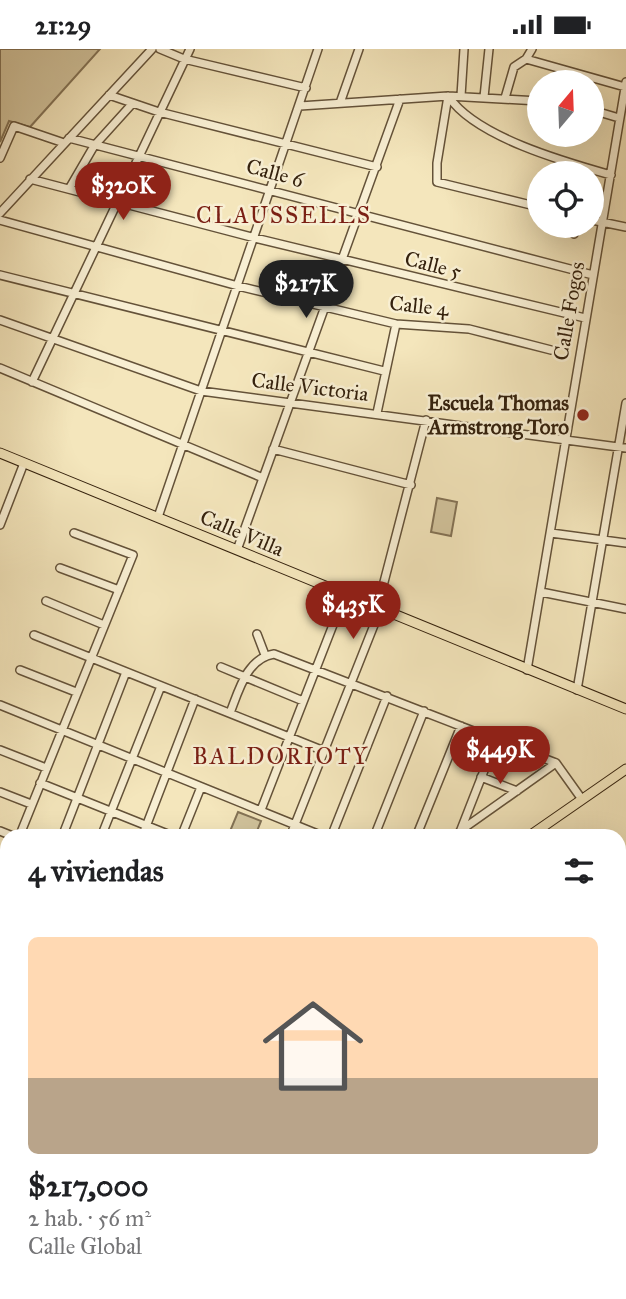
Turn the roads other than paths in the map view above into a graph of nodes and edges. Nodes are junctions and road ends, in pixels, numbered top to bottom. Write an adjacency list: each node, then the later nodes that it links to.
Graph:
1 (152, 49): 13 (street)
2 (160, 49): 9 (street)
3 (190, 49): 9 (street)
4 (318, 49): 12 (street)
5 (359, 49): 20 (street)
6 (464, 49): 15 (street)
7 (489, 49): 16 (street)
8 (531, 49): 10 (street)
9 (184, 59): 12 (street); 23 (street)
10 (526, 59): 11 (street); 17 (street)
11 (625, 85): 25 (street, Calle Fogos)
12 (306, 88): 22 (street)
13 (109, 95): 21 (street); 26 (street)
14 (449, 96): 15 (street); 18 (street); 32 (street); 37 (street)
15 (461, 96): 16 (street)
16 (484, 97): 17 (street)
17 (503, 98): 19 (street)
18 (400, 99): 20 (street); 31 (street)
19 (527, 100)
20 (340, 103): 22 (street)
21 (132, 104): 23 (street); 28 (street)
22 (300, 106): 27 (street)
23 (159, 112): 27 (street); 29 (street)
24 (604, 114): 25 (street)
25 (619, 118): 32 (street, Calle Fogos)
26 (67, 140): 28 (street, Calle 6); 30 (street, Calle 6); 33 (street)
27 (286, 142): 31 (street); 35 (street)
28 (94, 146): 29 (street, Calle 6); 34 (street)
29 (138, 156): 35 (street, Calle 6); 36 (street)
30 (0, 158)
31 (377, 167): 39 (street)
32 (611, 175): 41 (street, Calle Fogos)
33 (30, 179): 34 (street, Calle 5); 38 (street)
34 (69, 189): 36 (street, Calle 5)
35 (270, 190): 39 (street, Calle 6); 43 (street)
36 (117, 202): 43 (street, Calle 5); 45 (street)
37 (527, 204)
38 (0, 213)
39 (361, 214): 46 (street); 48 (street, Calle 6)
40 (0, 220): 45 (street, Calle 4)
41 (604, 223): 42 (street)
42 (626, 227)
43 (255, 238): 46 (street, Calle 5); 49 (street)
44 (601, 238): 48 (street, Calle Fogos)
45 (94, 248): 49 (street, Calle 4); 50 (street)
46 (344, 261): 51 (street); 52 (street, Calle 5)
47 (0, 275): 50 (street)
48 (593, 275): 52 (street, Calle Fogos)
49 (238, 286): 51 (street, Calle 4); 55 (street)
50 (74, 294): 55 (street); 56 (street)
51 (327, 307): 54 (street, Calle 4); 58 (street)
52 (585, 318): 67 (street, Calle Fogos)
53 (0, 320): 56 (street, Calle Victoria)
54 (396, 324): 57 (street, Calle 4); 60 (street)
55 (222, 332): 58 (street); 62 (street)
56 (52, 340): 61 (street); 62 (street, Calle Victoria)
57 (551, 350)
58 (307, 352): 60 (street); 63 (street)
59 (0, 368): 61 (street)
60 (384, 371): 65 (street)
61 (32, 382): 68 (street)
62 (201, 391): 63 (street, Calle Victoria); 68 (street)
63 (290, 403): 65 (street, Calle Victoria); 70 (street)
64 (626, 403): 69 (street)
65 (377, 413): 66 (street, Calle Victoria)
66 (426, 420): 67 (street, Calle Victoria); 74 (street)
67 (566, 438): 69 (street, Calle Victoria); 78 (street, Calle Fogos)
68 (183, 446): 73 (street); 75 (street)
69 (622, 447): 79 (street)
70 (274, 449): 73 (street); 74 (street)
71 (0, 453): 72 (main road, Calle Villa)
72 (24, 463): 75 (main road, Calle Villa); 76 (street)
73 (263, 478): 81 (street)
74 (411, 485): 87 (street)
75 (158, 517): 81 (main road, Calle Villa)
76 (0, 525)
77 (74, 533): 83 (street)
78 (551, 533): 79 (street); 84 (street, Calle Fogos)
79 (603, 540): 80 (street); 86 (street)
80 (626, 543)
81 (237, 550): 87 (main road, Calle Villa)
82 (60, 568): 83 (street)
83 (119, 590): 89 (street)
84 (541, 591): 86 (street); 98 (street, Calle Fogos)
85 (46, 601): 89 (street)
86 (592, 601): 88 (street); 103 (street)
87 (379, 609): 98 (main road, Calle Villa); 101 (street)
88 (626, 609)
89 (104, 625): 94 (street)
90 (333, 625): 96 (street)
91 (34, 635): 94 (street)
92 (257, 635): 93 (street)
93 (265, 655): 96 (street); 100 (street)
94 (92, 658): 99 (street); 104 (street)
95 (221, 667): 100 (street)
96 (315, 669): 101 (street); 107 (street)
97 (20, 670): 104 (street)
98 (527, 670): 103 (main road, Calle Villa)
99 (126, 672): 102 (street); 116 (street)
100 (245, 677): 107 (street); 111 (street)
101 (352, 682): 105 (street); 118 (street)
102 (161, 686): 106 (street); 119 (street)
103 (577, 690): 109 (main road, Calle Villa)
104 (76, 692): 113 (street)
105 (387, 697): 110 (street); 144 (street)
106 (195, 699): 111 (street); 123 (street)
107 (303, 701): 114 (street)
108 (0, 705): 113 (street)
109 (626, 709)
110 (424, 711): 112 (street); 145 (street)
111 (230, 713): 114 (street)
112 (461, 726): 115 (street); 146 (street)
113 (61, 730): 116 (street); 121 (street)
114 (290, 738): 118 (street); 132 (street)
115 (496, 740): 120 (street); 124 (street)
116 (98, 744): 119 (street); 129 (street)
117 (0, 750): 121 (street)
118 (324, 751): 134 (street)
119 (132, 758): 123 (street); 133 (street)
120 (556, 763): 127 (street); 130 (street)
121 (46, 768): 125 (street)
122 (626, 769): 130 (main road)
123 (166, 773): 126 (street); 135 (street)
124 (481, 777): 127 (street); 147 (street)
125 (40, 783): 129 (street); 131 (street)
126 (201, 787): 132 (street); 141 (street)
127 (517, 791): 148 (street)
128 (0, 792): 131 (street)
129 (77, 797): 133 (street); 137 (street)
130 (581, 798): 149 (main road)
131 (31, 804): 136 (street)
132 (261, 810): 134 (street)
133 (111, 811): 135 (street); 138 (street)
134 (296, 824): 142 (street); 143 (street)
135 (146, 825): 139 (street); 140 (street)
136 (20, 829)
137 (65, 829)
138 (104, 829)
139 (145, 829)
140 (156, 829)
141 (184, 829)
142 (294, 829)
143 (307, 829)
144 (334, 829)
145 (377, 829)
146 (419, 829)
147 (461, 829)
148 (466, 829)
149 (539, 829)

